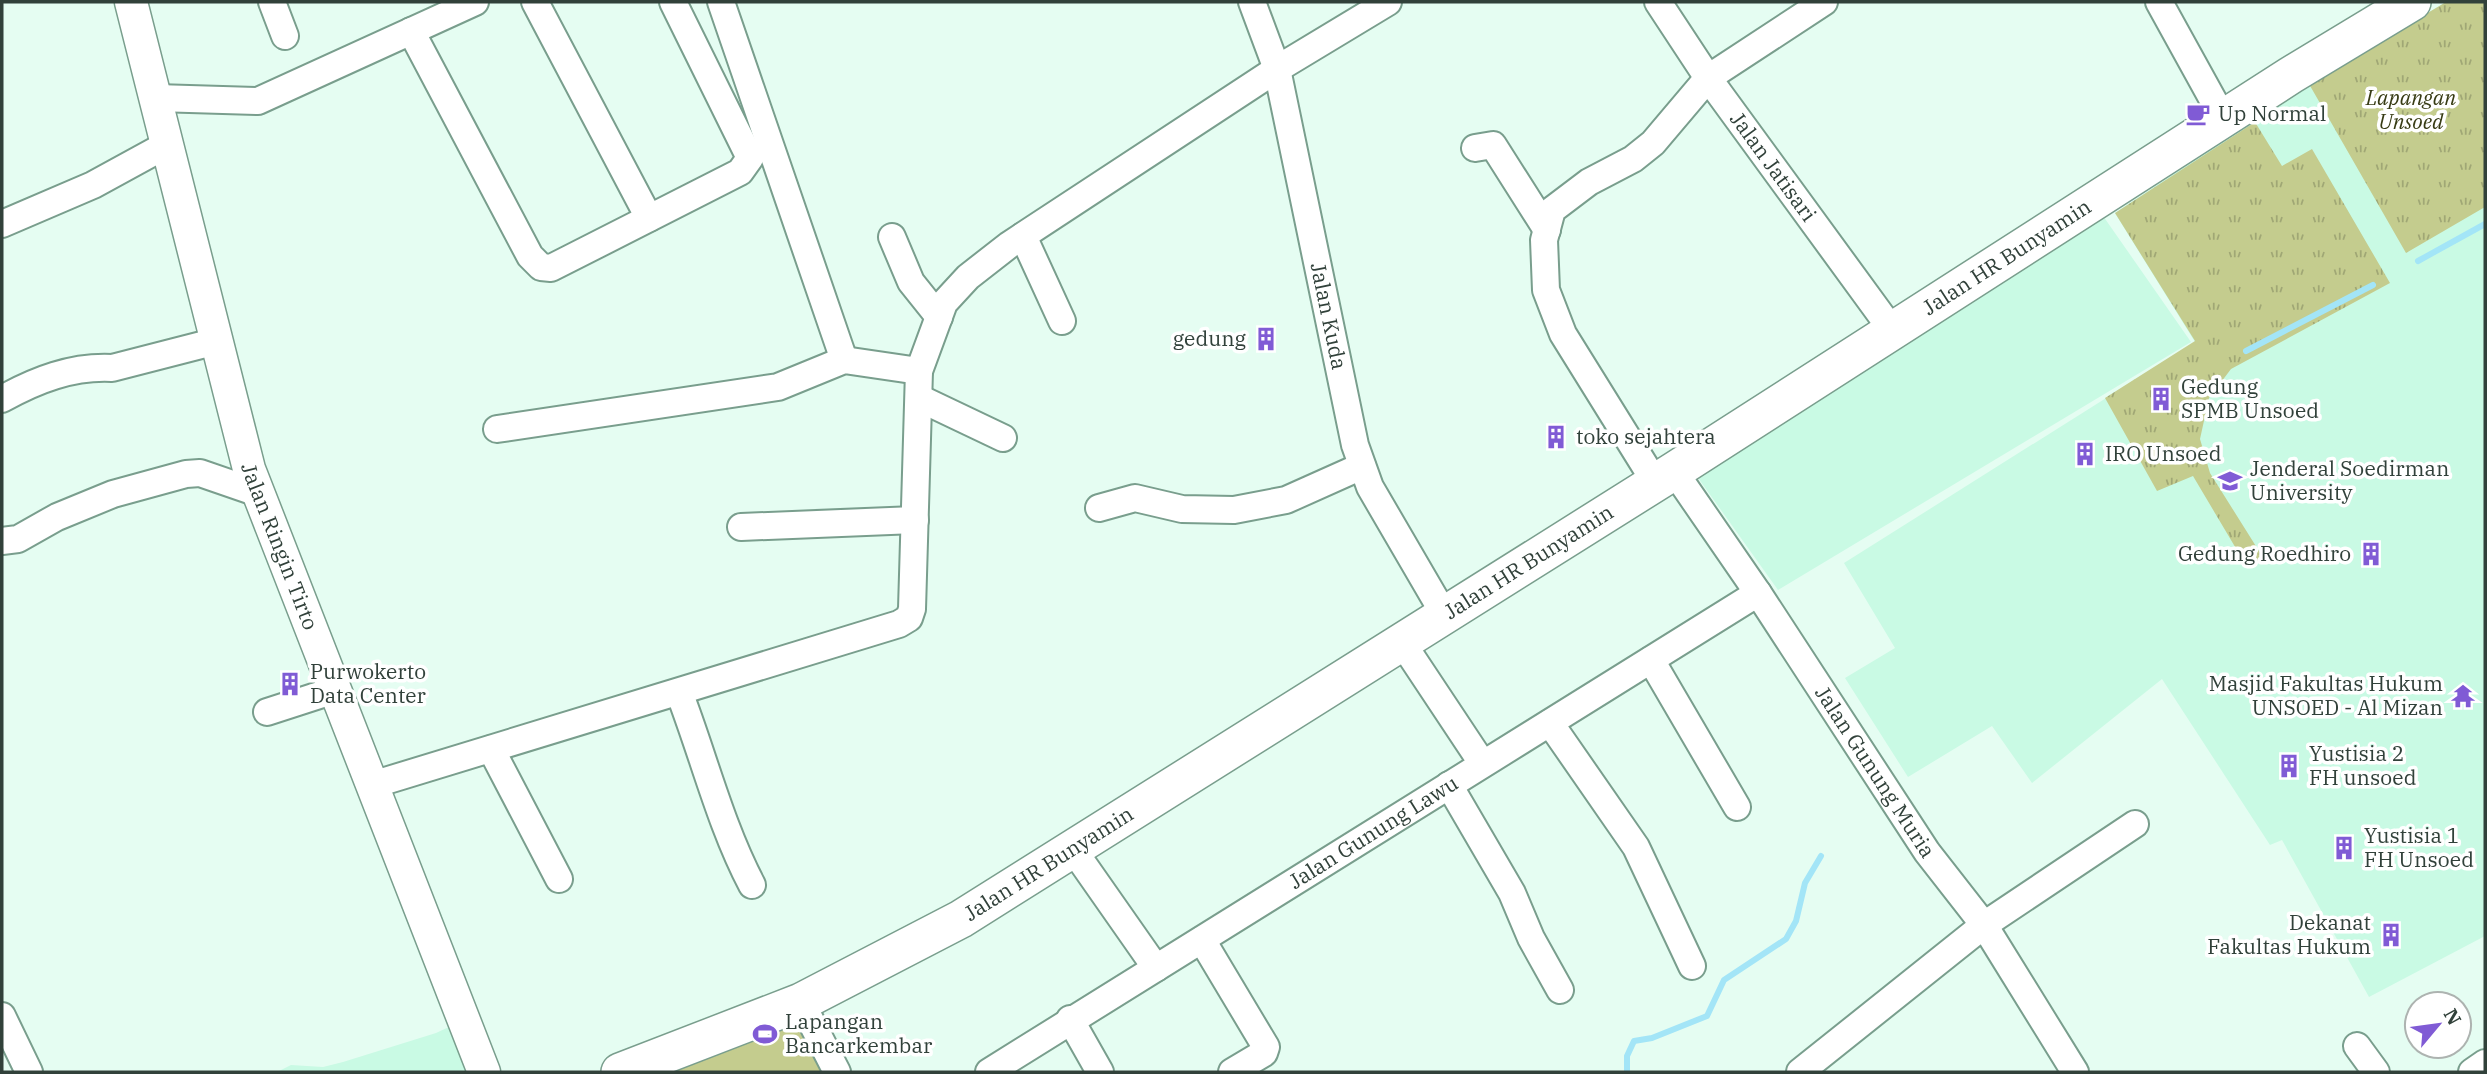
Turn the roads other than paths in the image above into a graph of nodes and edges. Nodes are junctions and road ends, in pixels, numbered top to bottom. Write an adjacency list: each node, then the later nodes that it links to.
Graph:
1 (131, 2): 17 (street, Jalan Ringin Tirto)
2 (272, 2): 14 (street)
3 (475, 2): 13 (street)
4 (535, 2): 21 (street)
5 (673, 2): 21 (street)
6 (721, 2): 30 (street)
7 (1252, 2): 15 (street, Jalan Kuda)
8 (1388, 2): 15 (street)
9 (1658, 2): 16 (street, Jalan Jatisari)
10 (1824, 2): 16 (street)
11 (2159, 2): 18 (street)
12 (2412, 2): 18 (main road, Jalan HR Bunyamin)
13 (411, 32): 17 (street); 21 (street)
14 (285, 36)
15 (1277, 69): 24 (street); 36 (street, Jalan Kuda)
16 (1708, 78): 23 (street); 28 (street, Jalan Jatisari)
17 (156, 98): 19 (street, Jalan Ringin Tirto)
18 (2223, 118): 28 (main road, Jalan HR Bunyamin)
19 (168, 144): 22 (street); 29 (street, Jalan Ringin Tirto)
20 (1475, 148): 23 (street)
21 (649, 218)
22 (2, 225)
23 (1547, 230): 37 (street, Jalan Gunung Muria)
24 (1023, 236): 26 (street); 27 (street)
25 (892, 237): 26 (street)
26 (939, 317): 31 (street)
27 (1062, 321)
28 (1892, 330): 37 (main road, Jalan HR Bunyamin)
29 (217, 341): 33 (street); 38 (street, Jalan Ringin Tirto)
30 (844, 360): 31 (street); 34 (street)
31 (919, 372): 32 (street)
32 (919, 398): 35 (street); 40 (street)
33 (2, 399)
34 (497, 429)
35 (1003, 438)
36 (1362, 466): 39 (street); 44 (street, Jalan Kuda)
37 (1664, 476): 43 (street, Jalan Gunung Muria); 44 (main road, Jalan HR Bunyamin)
38 (258, 493): 42 (street); 47 (street, Jalan Ringin Tirto)
39 (1098, 508)
40 (915, 520): 41 (street); 48 (street)
41 (741, 527)
42 (2, 541)
43 (1758, 593): 46 (street, Jalan Gunung Lawu); 60 (street, Jalan Gunung Muria)
44 (1444, 614): 45 (main road, Jalan HR Bunyamin)
45 (1401, 640): 52 (street); 57 (main road, Jalan HR Bunyamin)
46 (1651, 660): 50 (street, Jalan Gunung Lawu); 55 (street)
47 (335, 690): 49 (street); 53 (street, Jalan Ringin Tirto)
48 (679, 692): 51 (street); 59 (street)
49 (267, 712)
50 (1550, 723): 52 (street, Jalan Gunung Lawu); 62 (street)
51 (491, 749): 53 (street); 58 (street)
52 (1482, 763): 54 (street, Jalan Gunung Lawu)
53 (372, 785): 71 (street, Jalan Ringin Tirto)
54 (1449, 785): 61 (street, Jalan Gunung Lawu); 64 (street)
55 (1737, 807)
56 (2135, 824): 60 (street)
57 (1072, 848): 63 (street); 65 (main road, Jalan HR Bunyamin)
58 (559, 879)
59 (752, 885)
60 (1984, 925): 77 (street); 78 (street, Jalan Gunung Muria)
61 (1202, 940): 63 (street, Jalan Gunung Lawu); 76 (street)
62 (1692, 966)
63 (1156, 968): 66 (street, Jalan Gunung Lawu)
64 (1560, 990)
65 (801, 1002): 72 (main road, Jalan HR Bunyamin); 73 (street)
66 (1070, 1019): 74 (street, Jalan Gunung Lawu); 75 (street)
67 (3, 1020): 70 (street)
68 (2357, 1046): 79 (street)
69 (2485, 1063): 80 (street)
70 (29, 1072)
71 (484, 1072)
72 (620, 1072)
73 (837, 1072)
74 (989, 1072)
75 (1100, 1072)
76 (1232, 1072)
77 (1800, 1072)
78 (2075, 1072)
79 (2376, 1072)
80 (2472, 1072)

